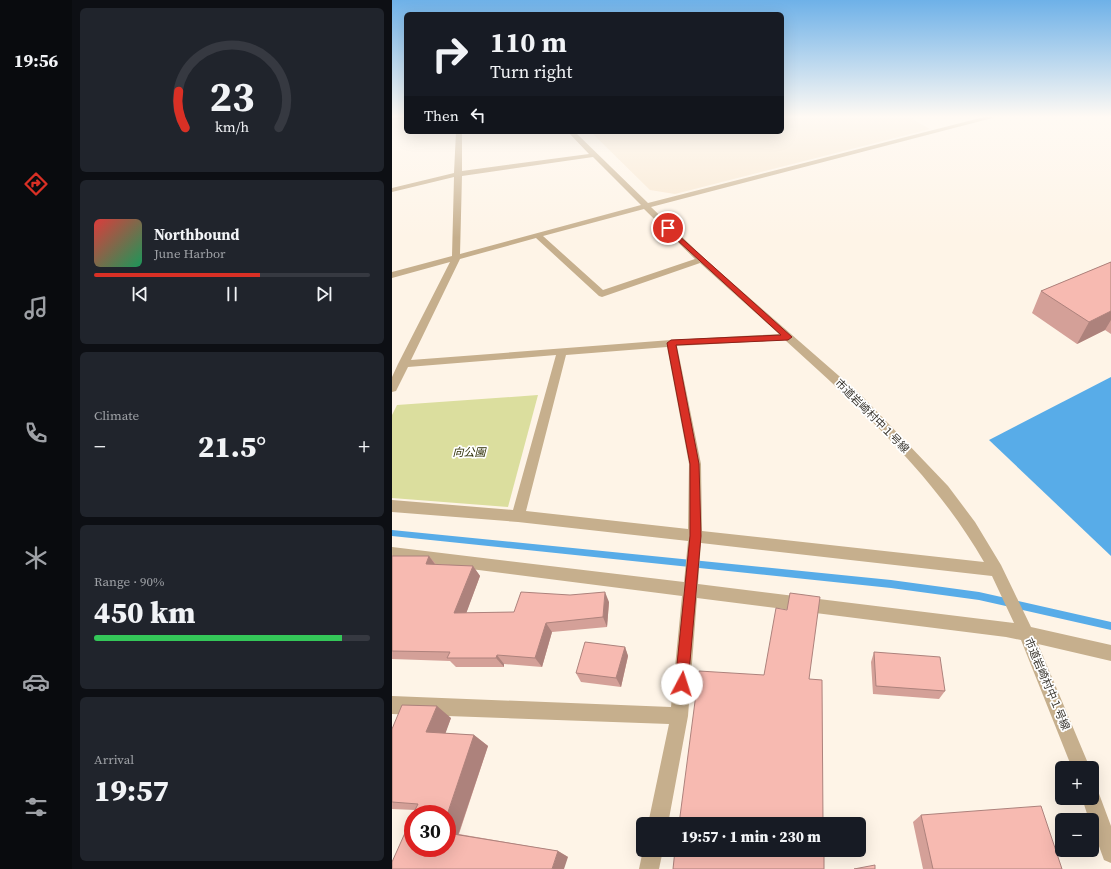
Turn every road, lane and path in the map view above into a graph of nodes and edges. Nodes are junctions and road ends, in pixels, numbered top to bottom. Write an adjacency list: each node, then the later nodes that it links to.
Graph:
1 (458, 157): 5 (street)
2 (584, 157): 5 (street)
3 (597, 157): 7 (street, 市道岩崎村中１号線)
4 (838, 157): 7 (street)
5 (458, 174): 6 (street); 9 (street)
6 (392, 190)
7 (645, 206): 8 (street); 10 (street, 市道岩崎村中１号線)
8 (538, 236): 9 (street); 10 (street)
9 (456, 258): 11 (street); 15 (street)
10 (702, 260): 12 (street, 市道岩崎村中１号線)
11 (392, 275)
12 (788, 337): 13 (street); 21 (street, 市道岩崎村中１号線)
13 (671, 343): 14 (street); 19 (street)
14 (562, 350): 15 (street); 18 (street)
15 (403, 364): 16 (street)
16 (392, 388)
17 (392, 506): 18 (street)
18 (518, 516): 19 (street)
19 (695, 542): 21 (street); 22 (street)
20 (392, 553): 22 (street)
21 (996, 570): 23 (street, 市道岩崎村中１号線)
22 (690, 586): 23 (street); 26 (street)
23 (1024, 629): 24 (street); 27 (street, 市道岩崎村中１号線)
24 (1111, 653)
25 (392, 705): 26 (street)
26 (679, 716): 29 (street)
27 (1078, 761)
28 (1094, 805): 30 (street)
29 (659, 817)
30 (1111, 853)
31 (652, 857): 32 (street)
32 (649, 869)

